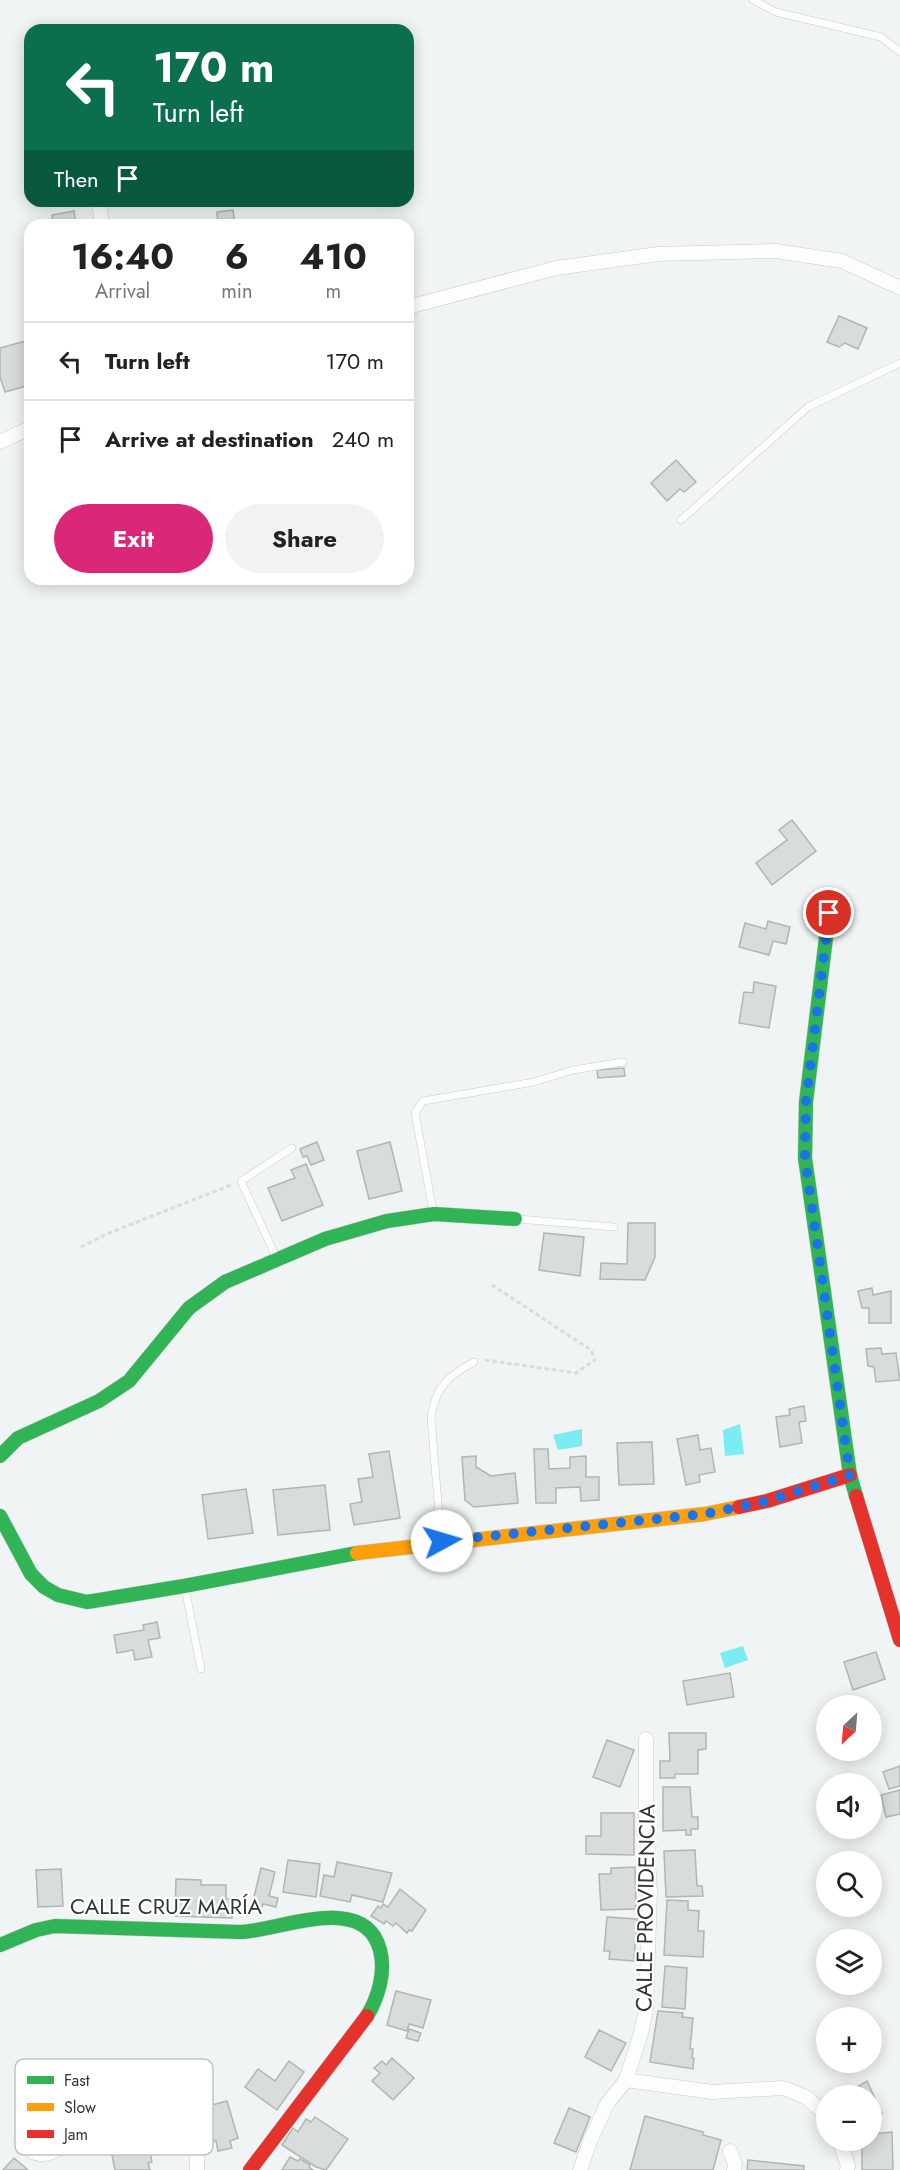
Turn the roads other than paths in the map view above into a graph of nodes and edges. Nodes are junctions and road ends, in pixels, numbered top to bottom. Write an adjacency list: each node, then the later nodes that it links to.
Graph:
1 (753, 0): 2 (lane)
2 (900, 52)
3 (900, 288): 4 (street)
4 (414, 304)
5 (900, 363): 8 (lane)
6 (24, 431): 7 (street)
7 (0, 442)
8 (681, 520)
9 (829, 913): 18 (street)
10 (623, 1062): 12 (lane)
11 (292, 1148): 15 (lane)
12 (434, 1214): 13 (street); 15 (street)
13 (515, 1219): 14 (lane)
14 (614, 1227)
15 (277, 1259): 17 (street)
16 (474, 1362): 20 (lane)
17 (0, 1456)
18 (850, 1475): 20 (street); 22 (street)
19 (0, 1516): 21 (street)
20 (442, 1541): 21 (street)
21 (184, 1586): 23 (lane)
22 (900, 1640)
23 (201, 1669)
24 (646, 1739): 26 (street, CALLE PROVIDENCIA)
25 (0, 1945): 32 (street, CALLE CRUZ MARÍA)
26 (626, 2080): 27 (street); 33 (street, CALLE PROVIDENCIA)
27 (816, 2106)
28 (730, 2151): 34 (street)
29 (843, 2151): 35 (street)
30 (196, 2155): 31 (street)
31 (197, 2170)
32 (250, 2170)
33 (580, 2170)
34 (734, 2170)
35 (847, 2170)

